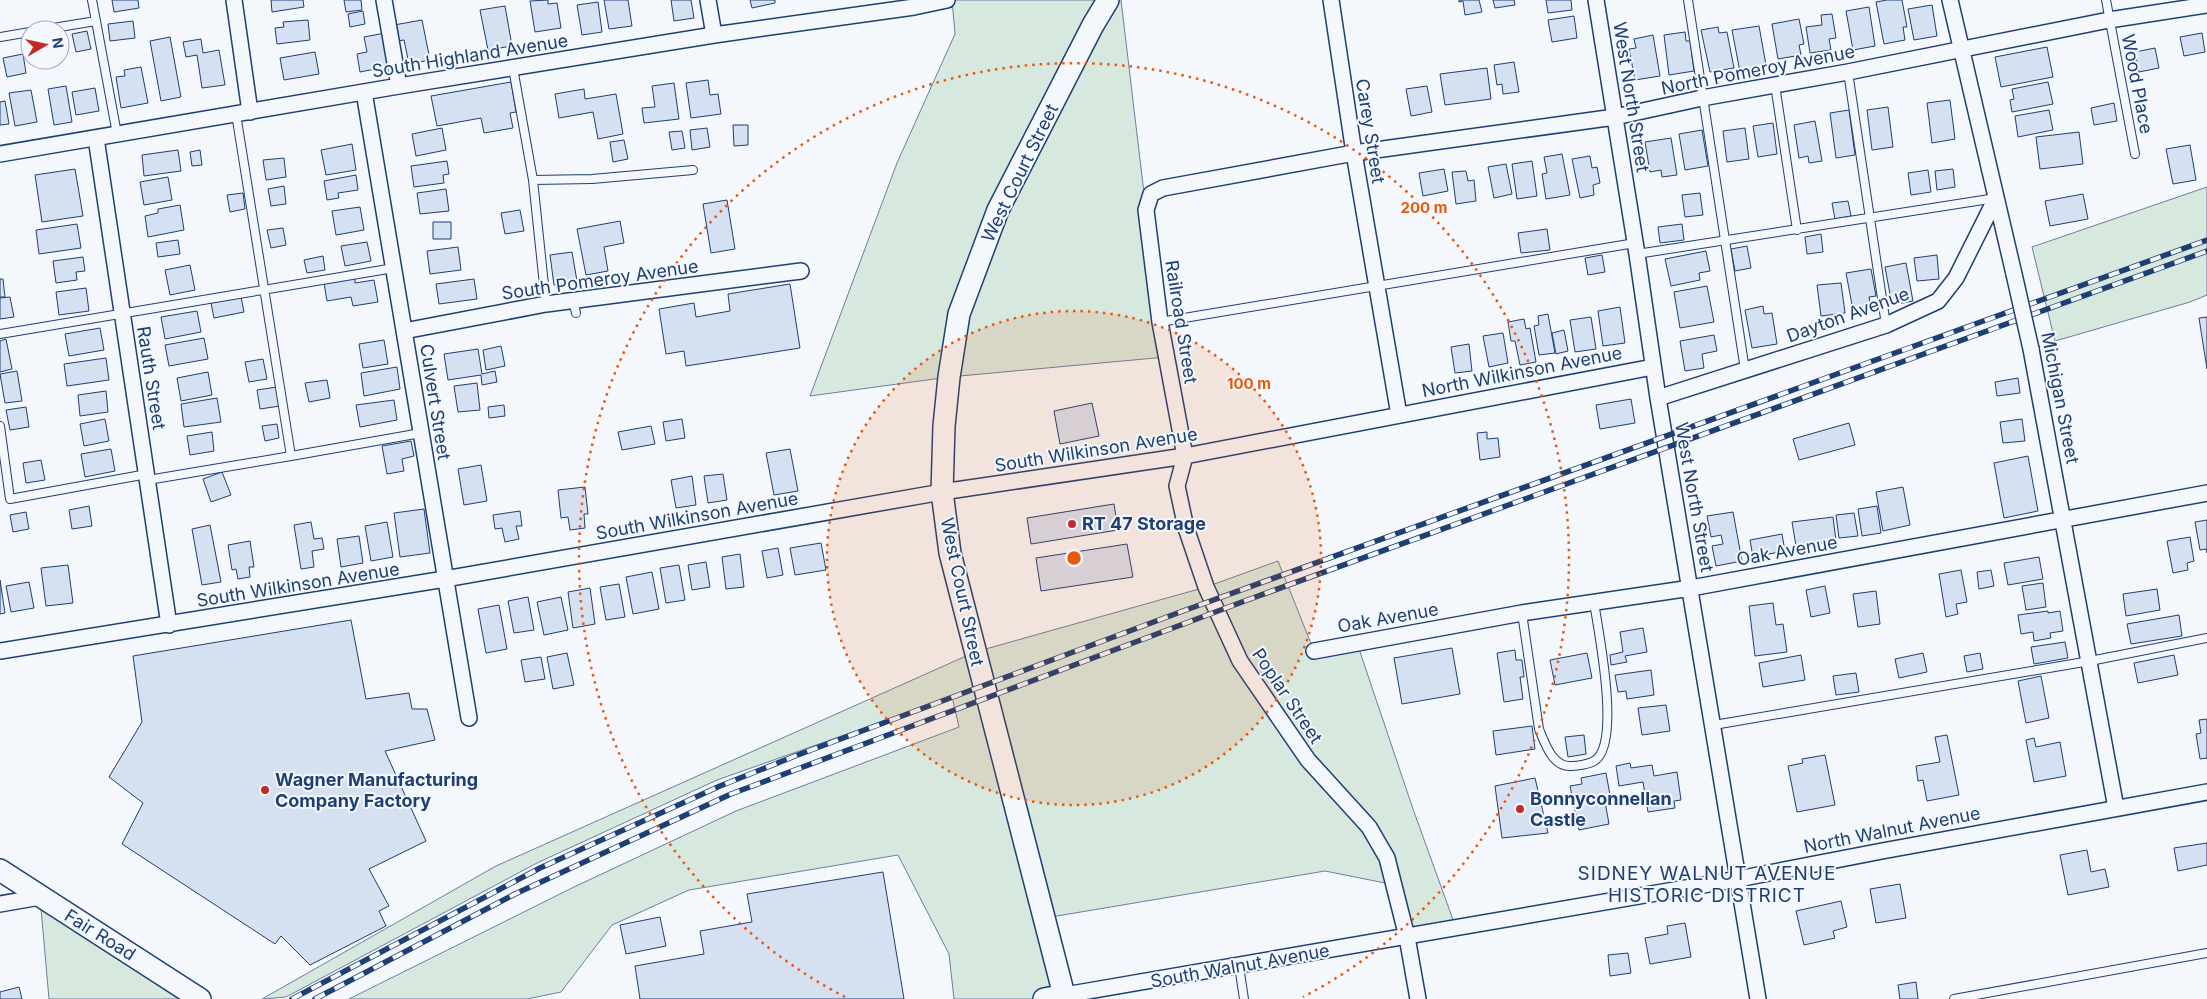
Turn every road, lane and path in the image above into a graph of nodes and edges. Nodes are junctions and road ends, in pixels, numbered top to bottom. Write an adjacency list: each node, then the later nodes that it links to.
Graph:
1 (92, 0): 13 (lane)
2 (234, 0): 26 (street)
3 (384, 0): 23 (street)
4 (708, 0): 17 (street)
5 (947, 0): 17 (street, South Highland Avenue)
6 (1108, 0): 59 (main road, West Court Street)
7 (1332, 0): 30 (street, Carey Street)
8 (1596, 0): 27 (street, West North Street)
9 (1688, 0): 25 (lane)
10 (1950, 0): 19 (street, Michigan Street)
11 (2106, 0): 14 (lane, Wood Place)
12 (2207, 5): 14 (street, North Pomeroy Avenue)
13 (96, 20): 15 (lane); 28 (lane)
14 (2109, 20): 19 (street, North Pomeroy Avenue); 32 (lane, Wood Place)
15 (70, 25)
16 (20, 34): 18 (lane)
17 (714, 35): 20 (street, South Highland Avenue)
18 (0, 37)
19 (1960, 49): 21 (street, North Pomeroy Avenue); 35 (street, Michigan Street)
20 (513, 68): 23 (street, South Highland Avenue); 34 (lane)
21 (1848, 72): 22 (street, North Pomeroy Avenue); 36 (lane)
22 (1775, 85): 25 (street, North Pomeroy Avenue); 37 (lane)
23 (399, 86): 24 (street, South Highland Avenue)
24 (364, 92): 26 (street, South Highland Avenue); 40 (street, Culvert Street)
25 (1702, 98): 27 (street, North Pomeroy Avenue); 38 (lane)
26 (243, 113): 28 (street, South Highland Avenue); 43 (lane)
27 (1615, 117): 30 (street, North Pomeroy Avenue); 39 (street, West North Street)
28 (117, 134): 29 (street, South Highland Avenue)
29 (96, 138): 31 (street, South Highland Avenue); 45 (street, Rauth Street)
30 (1354, 153): 42 (street, Carey Street); 46 (street, Railroad Street)
31 (0, 154)
32 (2135, 154)
33 (693, 170): 34 (lane)
34 (533, 180): 44 (lane)
35 (1996, 198): 36 (lane); 47 (street, Dayton Avenue); 61 (street, Michigan Street, bridge)
36 (1869, 219): 37 (lane); 47 (lane)
37 (1797, 230): 38 (lane)
38 (1725, 240): 39 (lane); 51 (lane)
39 (1636, 248): 42 (lane); 50 (street, West North Street)
40 (394, 268): 43 (lane); 48 (street, Culvert Street)
41 (801, 271): 44 (street, South Pomeroy Avenue)
42 (1377, 285): 46 (lane); 53 (street, Carey Street)
43 (266, 291): 45 (lane); 56 (lane)
44 (546, 304): 48 (street, South Pomeroy Avenue)
45 (123, 314): 49 (lane); 58 (street, Rauth Street)
46 (1160, 322): 57 (street, Railroad Street)
47 (1886, 325): 51 (street, Dayton Avenue)
48 (404, 331): 55 (street, Culvert Street)
49 (0, 334)
50 (1653, 367): 52 (street, West North Street); 53 (street, North Wilkinson Avenue)
51 (1745, 370): 52 (street, Dayton Avenue)
52 (1658, 398): 63 (street, West North Street)
53 (1399, 415): 57 (street, South Wilkinson Avenue)
54 (0, 426): 58 (lane)
55 (421, 433): 56 (lane); 62 (street, Culvert Street)
56 (291, 456): 58 (lane)
57 (1185, 456): 59 (street, South Wilkinson Avenue); 79 (street, Poplar Street)
58 (147, 477): 66 (street, Rauth Street)
59 (942, 492): 62 (street, South Wilkinson Avenue); 82 (main road, West Court Street)
60 (2207, 493): 61 (street, Oak Avenue)
61 (2064, 520): 63 (street, Oak Avenue); 70 (street, Michigan Street)
62 (445, 579): 66 (street, South Wilkinson Avenue); 71 (street, Culvert Street)
63 (1691, 588): 64 (street, Oak Avenue); 72 (street, West North Street)
64 (1594, 602): 65 (street, Oak Avenue); 65 (lane)
65 (1522, 613): 68 (street, Oak Avenue)
66 (169, 625): 69 (street, South Wilkinson Avenue)
67 (2207, 638): 70 (lane)
68 (1314, 651)
69 (0, 652)
70 (2090, 661): 72 (lane); 74 (street, Michigan Street)
71 (469, 718)
72 (1714, 725): 76 (street, West North Street)
73 (2207, 792): 74 (street, North Walnut Avenue)
74 (2116, 808): 76 (street, North Walnut Avenue)
75 (0, 870): 77 (main road, Fair Road)
76 (1738, 879): 79 (street, North Walnut Avenue); 87 (street, West North Street)
77 (40, 897): 78 (street); 83 (main road, Fair Road)
78 (0, 904)
79 (1407, 938): 81 (street, South Walnut Avenue); 86 (street, Poplar Street)
80 (2207, 953): 88 (lane)
81 (1239, 966): 82 (street, South Walnut Avenue); 85 (lane)
82 (1065, 997): 84 (main road, South Walnut Avenue)
83 (200, 999)
84 (1044, 999)
85 (1244, 999)
86 (1418, 999)
87 (1758, 999)
88 (1954, 999)

